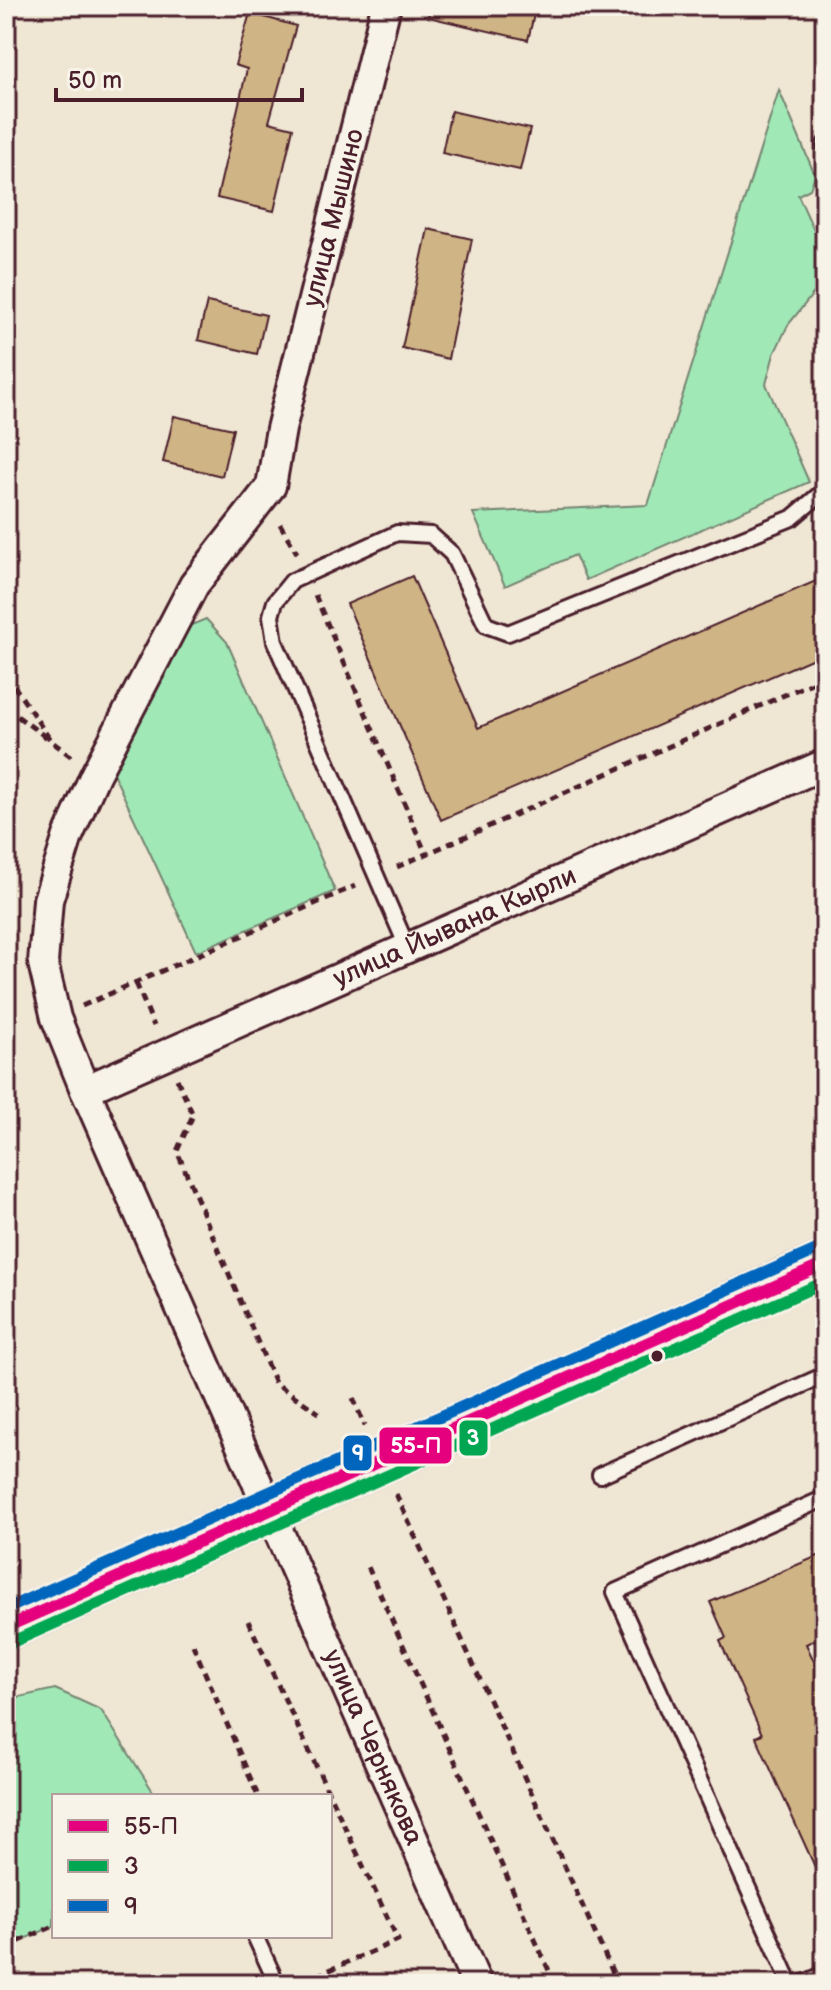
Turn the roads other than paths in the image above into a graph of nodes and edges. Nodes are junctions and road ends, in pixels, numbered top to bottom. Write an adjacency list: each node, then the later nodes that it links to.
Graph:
1 (386, 6): 5 (street, улица Мышино)
2 (825, 490): 4 (lane)
3 (825, 764): 4 (street, улица Йывана Кырли)
4 (408, 949): 6 (street, улица Йывана Кырли)
5 (56, 1018): 6 (street, улица Чернякова)
6 (85, 1090): 11 (street, улица Чернякова)
7 (825, 1264): 11 (main road)
8 (825, 1375): 9 (lane)
9 (600, 1475)
10 (825, 1498): 17 (lane)
11 (268, 1511): 12 (main road); 16 (street, улица Чернякова)
12 (6, 1627)
13 (256, 1938): 15 (lane)
14 (825, 1974): 18 (lane)
15 (277, 1984)
16 (477, 1984)
17 (791, 1984)
18 (802, 1984)

